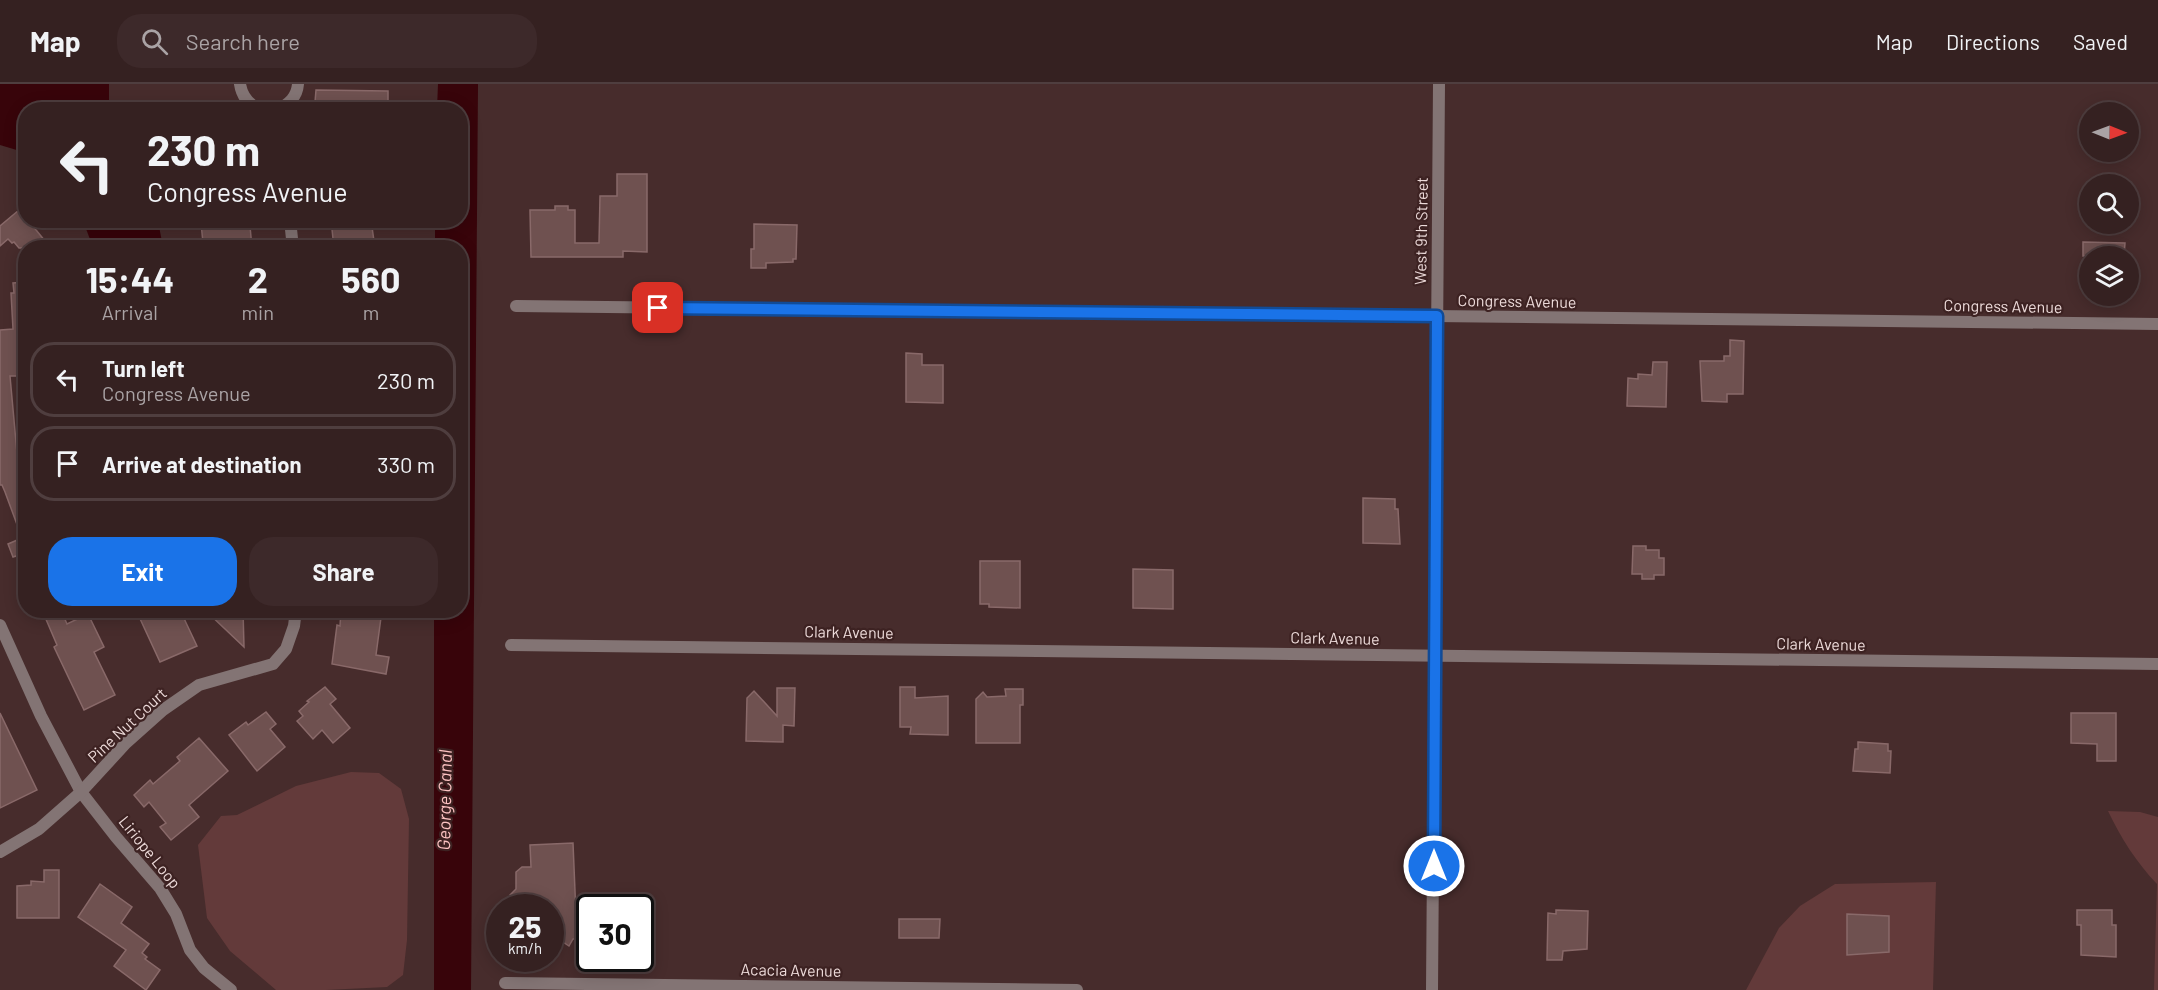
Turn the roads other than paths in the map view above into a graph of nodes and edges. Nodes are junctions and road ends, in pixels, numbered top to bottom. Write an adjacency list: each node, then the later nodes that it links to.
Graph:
1 (240, 84): 4 (street)
2 (298, 84): 5 (street)
3 (1439, 84): 7 (street, West 9th Street)
4 (249, 102)
5 (289, 102)
6 (516, 306): 7 (street, Congress Avenue)
7 (1437, 316): 8 (street, Congress Avenue); 12 (street, West 9th Street)
8 (2158, 324)
9 (295, 618): 14 (street, Pine Nut Court)
10 (0, 625): 14 (street, Liriope Loop)
11 (511, 645): 12 (street, Clark Avenue)
12 (1435, 656): 13 (street, Clark Avenue); 19 (street, West 9th Street)
13 (2158, 664)
14 (81, 792): 15 (street, Pine Nut Court); 17 (street, Liriope Loop)
15 (0, 852)
16 (505, 983): 18 (street, Acacia Avenue)
17 (231, 990)
18 (1077, 990)
19 (1432, 990)

